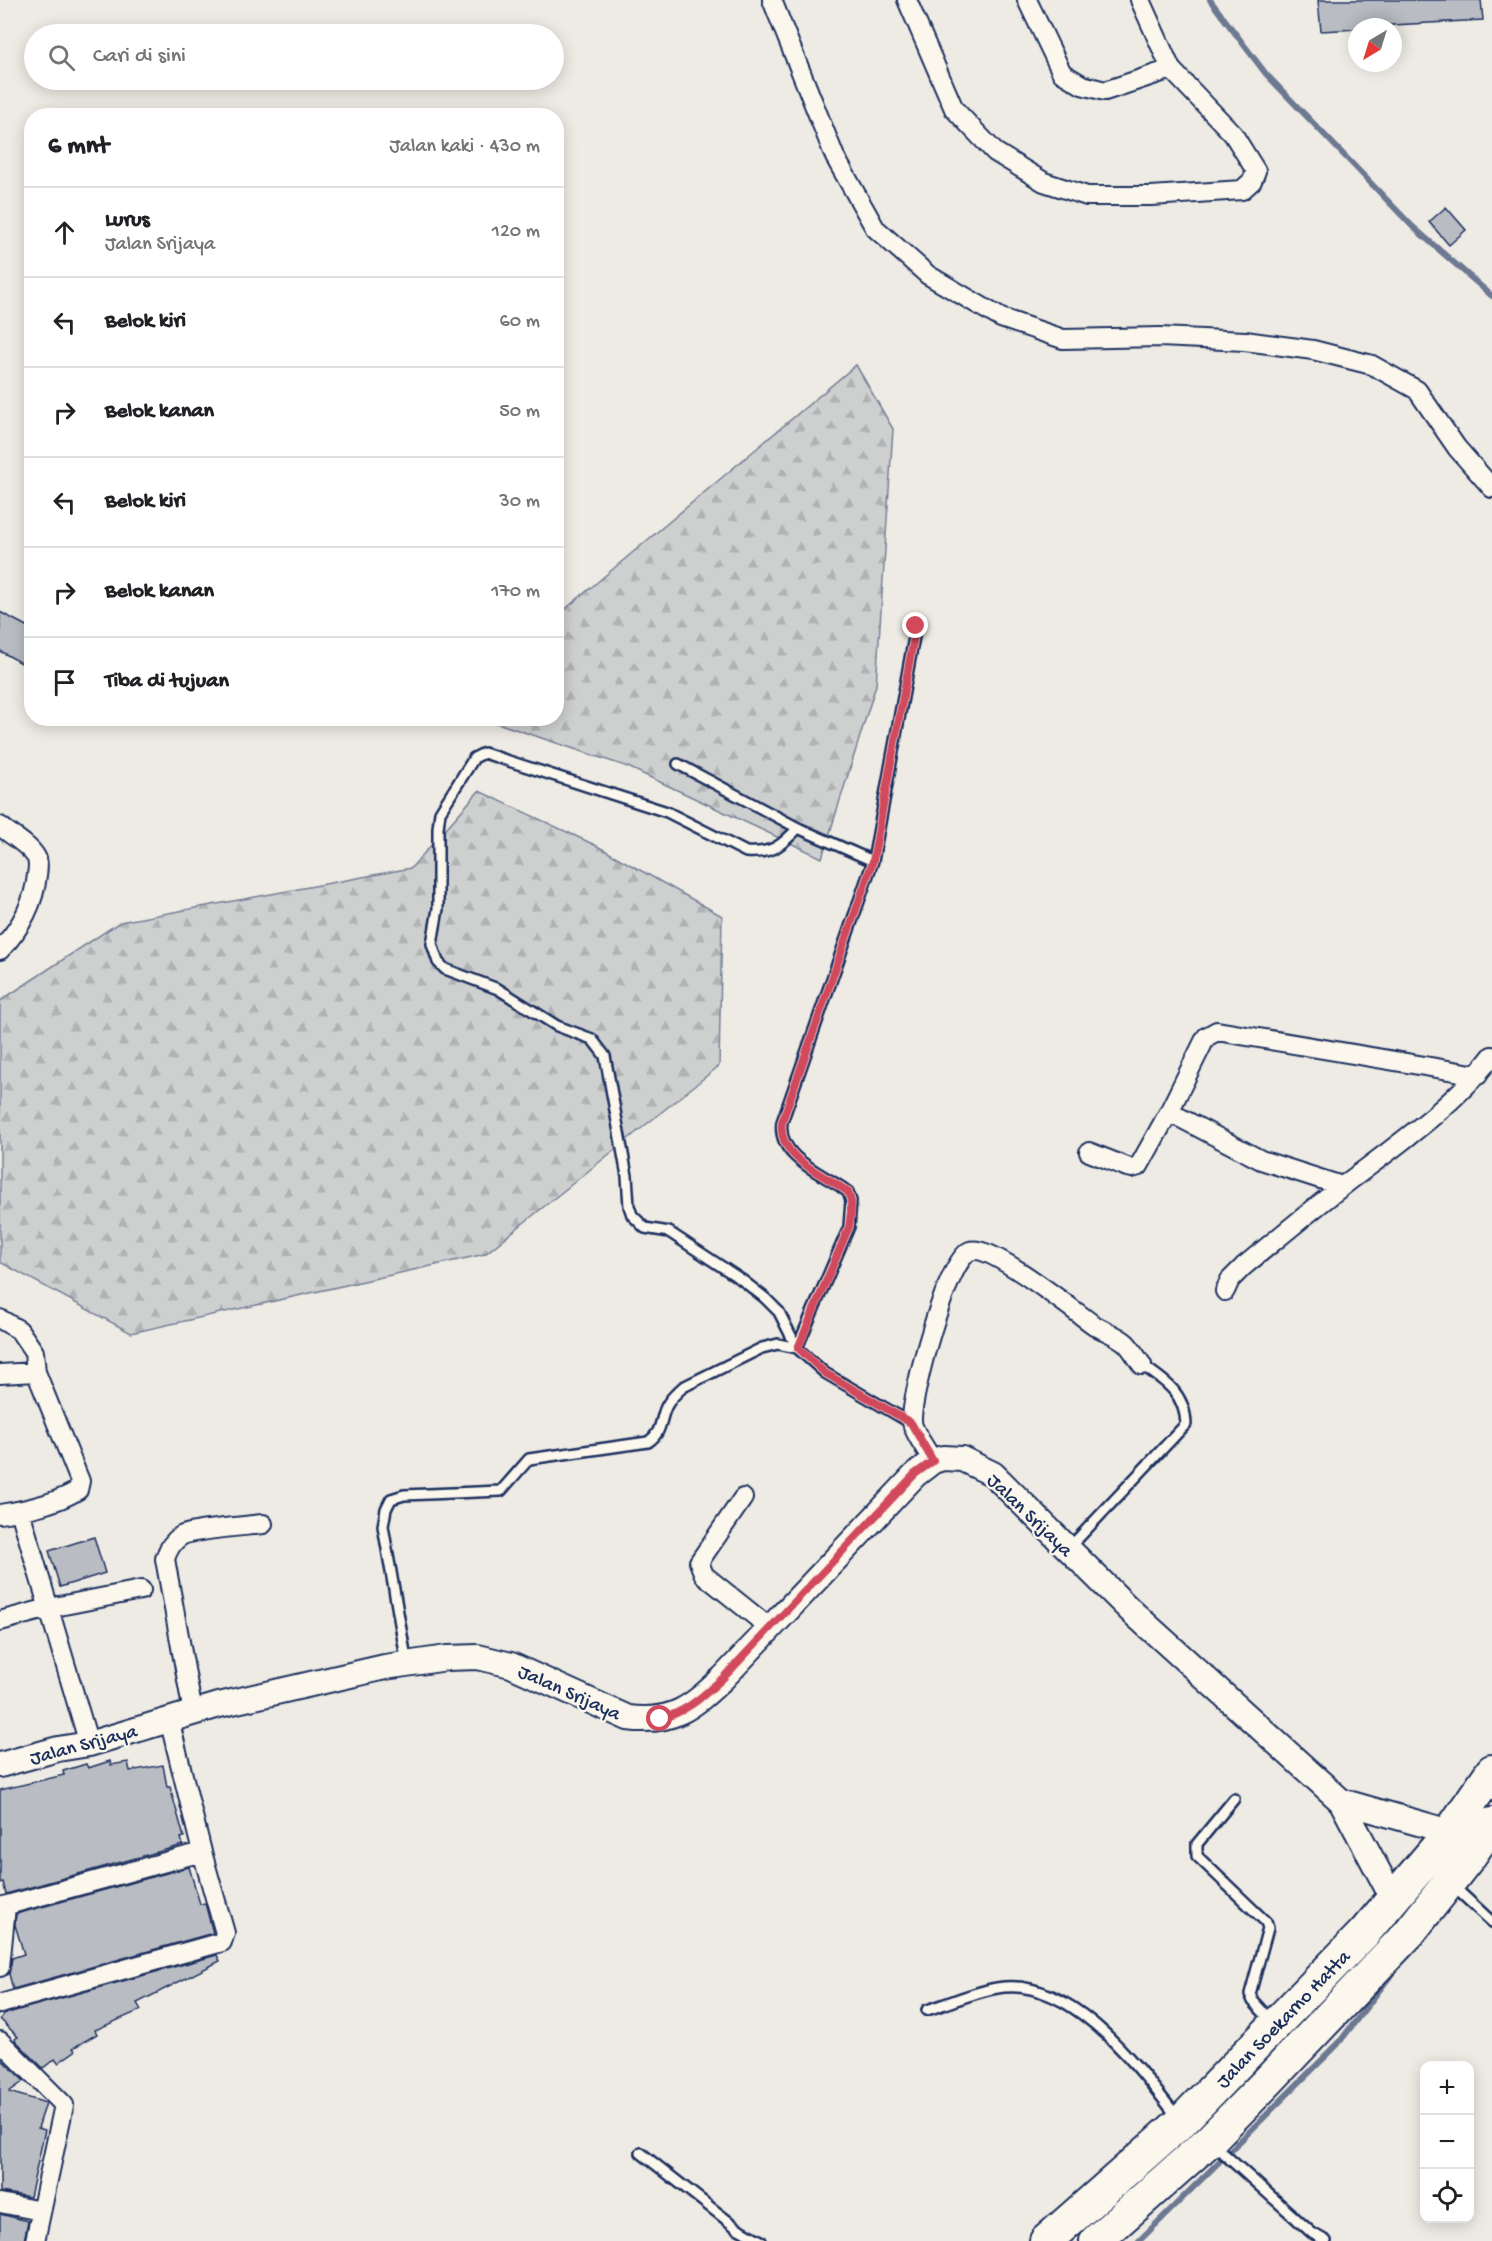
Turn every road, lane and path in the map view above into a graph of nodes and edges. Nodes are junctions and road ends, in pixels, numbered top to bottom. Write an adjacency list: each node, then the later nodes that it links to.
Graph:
1 (772, 0): 6 (street)
2 (907, 0): 5 (street)
3 (1028, 0): 5 (street)
4 (1140, 0): 5 (street)
5 (1172, 69)
6 (1492, 488)
7 (916, 626): 11 (lane)
8 (678, 764): 10 (lane)
9 (0, 826): 12 (street)
10 (798, 828): 11 (lane); 20 (lane)
11 (873, 861): 20 (lane)
12 (0, 950)
13 (1492, 1056): 14 (street)
14 (1478, 1075): 15 (street); 17 (street)
15 (1169, 1112): 16 (street); 17 (street)
16 (1089, 1152)
17 (1342, 1186): 18 (street)
18 (1225, 1291)
19 (0, 1319): 22 (street)
20 (798, 1348): 24 (lane); 35 (lane)
21 (1142, 1365): 24 (street); 30 (lane)
22 (36, 1372): 23 (street); 27 (street)
23 (0, 1374)
24 (911, 1423): 25 (street)
25 (933, 1461): 30 (street, Jalan Srijaya); 34 (street, Jalan Srijaya)
26 (743, 1498): 34 (street)
27 (20, 1511): 28 (street); 32 (street)
28 (0, 1514)
29 (262, 1524): 36 (street)
30 (1069, 1549): 42 (street, Jalan Srijaya)
31 (141, 1590): 32 (street)
32 (49, 1608): 33 (street); 38 (street)
33 (0, 1621)
34 (770, 1628): 35 (street, Jalan Srijaya)
35 (407, 1664): 36 (street, Jalan Srijaya)
36 (193, 1713): 37 (street, Jalan Srijaya)
37 (169, 1719): 38 (street, Jalan Srijaya); 45 (street)
38 (89, 1744): 39 (street, Jalan Srijaya)
39 (0, 1765)
40 (1492, 1771): 44 (highway, Jalan Soekarno Hatta)
41 (1234, 1799): 53 (lane)
42 (1341, 1801): 44 (street, Jalan Srijaya); 47 (street)
43 (1492, 1824): 46 (highway, Jalan Soekarno Hatta)
44 (1450, 1832): 47 (highway, Jalan Soekarno Hatta)
45 (202, 1852): 48 (street); 51 (street)
46 (1451, 1885): 49 (lane); 56 (highway, Jalan Soekarno Hatta)
47 (1393, 1899): 53 (highway, Jalan Soekarno Hatta)
48 (3, 1907): 50 (street)
49 (1492, 1922)
50 (0, 1967)
51 (0, 2004)
52 (927, 2010): 55 (lane)
53 (1276, 2026): 55 (highway, Jalan Soekarno Hatta)
54 (0, 2041): 59 (street)
55 (1181, 2122): 62 (highway, Jalan Soekarno Hatta)
56 (1215, 2146): 63 (highway, Jalan Soekarno Hatta); 64 (lane)
57 (641, 2152): 61 (lane)
58 (0, 2203): 59 (street)
59 (41, 2211): 60 (street)
60 (35, 2241)
61 (761, 2241)
62 (1046, 2241)
63 (1096, 2241)
64 (1326, 2241)

